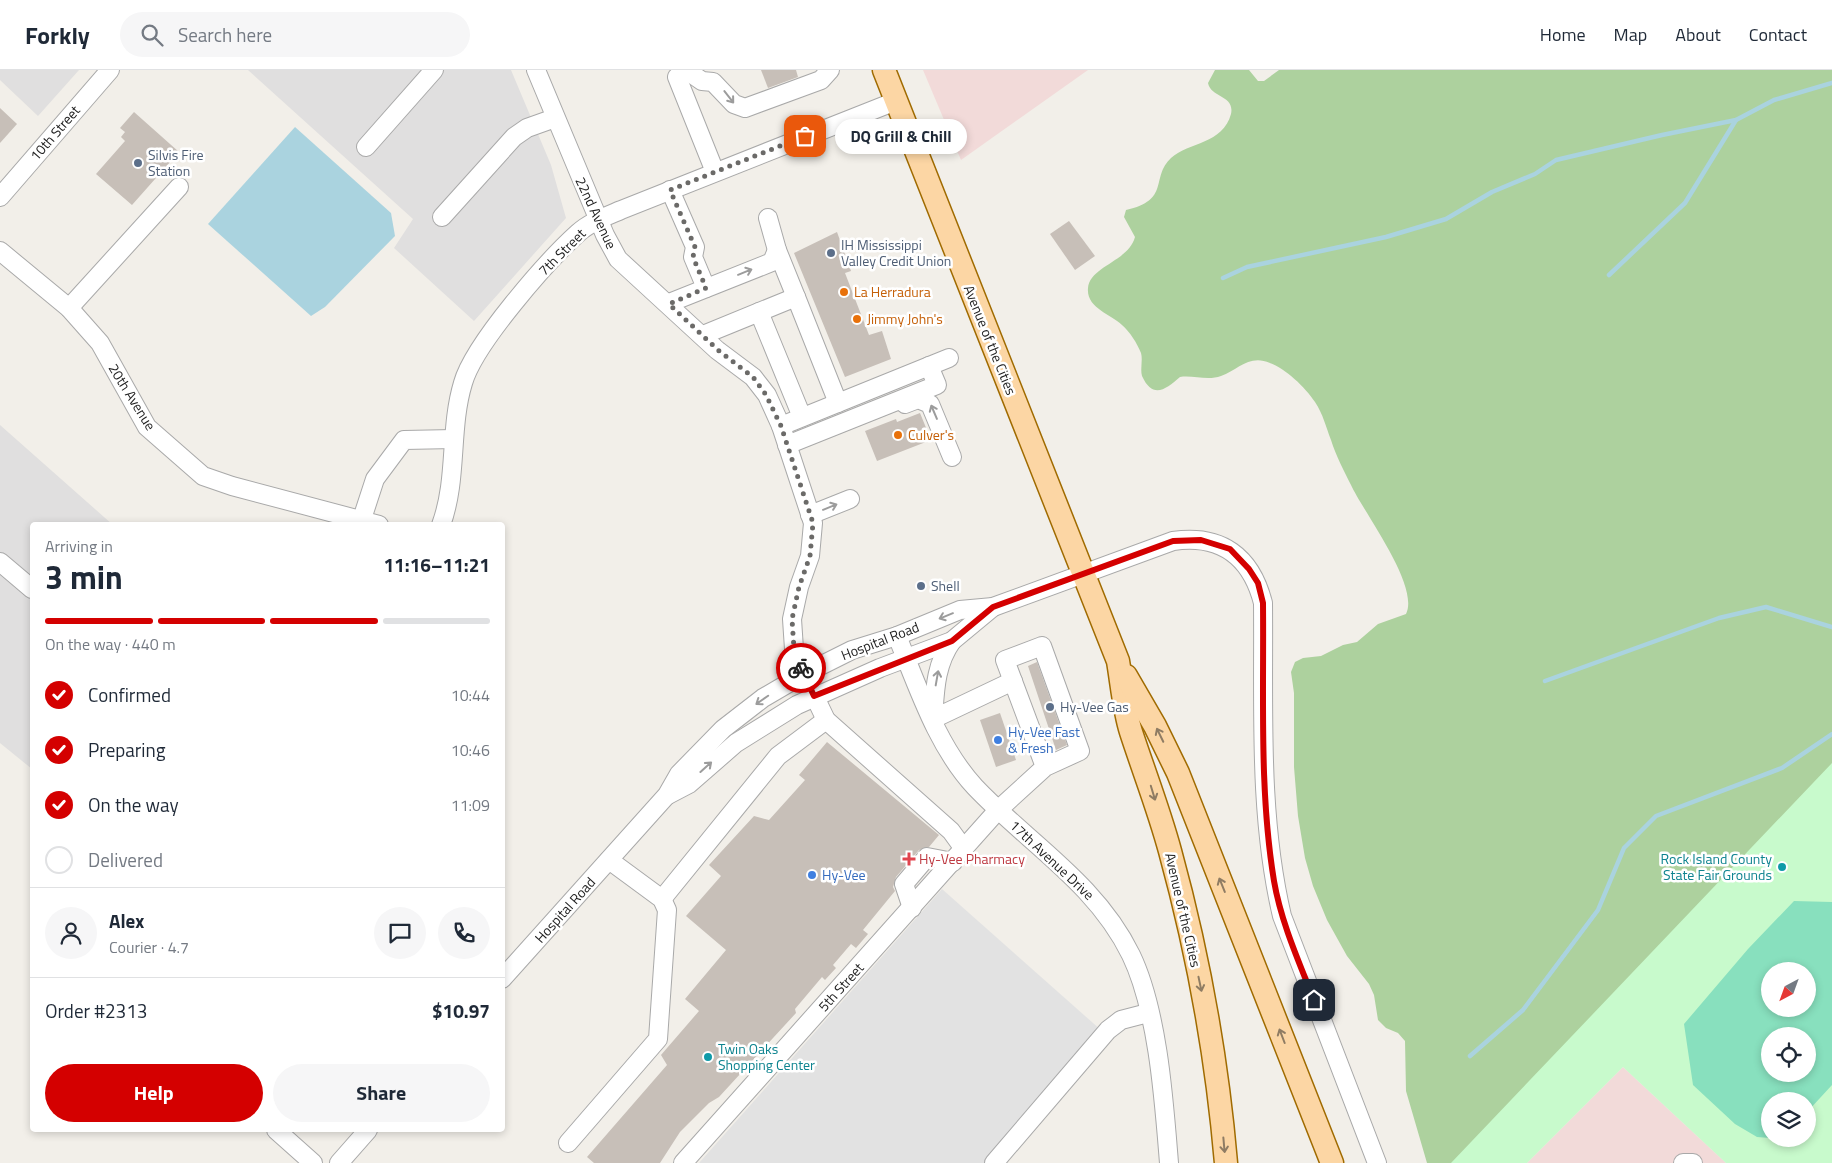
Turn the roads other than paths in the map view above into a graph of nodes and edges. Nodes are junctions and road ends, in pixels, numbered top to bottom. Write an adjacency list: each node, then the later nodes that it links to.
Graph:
1 (110, 70): 13 (street, 10th Street)
2 (434, 70): 9 (street)
3 (536, 70): 8 (street, 22nd Avenue)
4 (830, 70): 6 (street, one-way to 4)
5 (884, 70): 7 (main road, Avenue of the Cities)
6 (691, 71): 10 (street)
7 (896, 101): 10 (street, 7th Street); 40 (main road, Avenue of the Cities)
8 (555, 118): 14 (street); 16 (street, 22nd Avenue)
9 (366, 147)
10 (715, 172): 12 (street, 7th Street)
11 (179, 187): 23 (street)
12 (670, 190): 16 (street, 7th Street); 19 (street)
13 (0, 197)
14 (442, 217)
15 (768, 218): 17 (street)
16 (600, 220): 21 (street, 22nd Avenue); 32 (street, 7th Street)
17 (777, 250): 19 (street, one-way to 17); 20 (street)
18 (0, 251): 23 (street, 20th Avenue)
19 (706, 288): 21 (street)
20 (796, 297): 24 (street); 28 (street)
21 (669, 304): 25 (street, 22nd Avenue)
22 (976, 306): 40 (main road, Avenue of the Cities)
23 (69, 308): 37 (street, 20th Avenue)
24 (759, 312): 25 (street); 29 (street)
25 (703, 336): 30 (street, 22nd Avenue)
26 (950, 358): 27 (street)
27 (929, 366): 28 (street); 31 (street)
28 (838, 403): 29 (street)
29 (802, 417): 30 (street)
30 (781, 426): 33 (street, 22nd Avenue)
31 (820, 431): 33 (street); 34 (street, one-way to 31)
32 (454, 439): 38 (street); 39 (street, 7th Street)
33 (787, 445): 36 (street, 22nd Avenue)
34 (952, 457)
35 (850, 499): 36 (street, one-way to 35)
36 (810, 515): 49 (street, 22nd Avenue)
37 (357, 522)
38 (360, 522)
39 (442, 522)
40 (1064, 526): 42 (main road, Avenue of the Cities)
41 (0, 562): 43 (street)
42 (1084, 574): 44 (street, Hospital Road); 48 (main road, Avenue of the Cities); 74 (street)
43 (30, 587)
44 (993, 607): 45 (street, Hospital Road, one-way to 45); 46 (street, Hospital Road)
45 (897, 636): 47 (street, 17th Avenue Drive); 49 (street, Hospital Road)
46 (952, 641): 47 (street, Hospital Road); 52 (street, one-way to 46)
47 (906, 658): 51 (street, Hospital Road); 52 (street, 17th Avenue Drive)
48 (1118, 662): 62 (main road, Avenue of the Cities, one-way to 48); 71 (main road, Avenue of the Cities, one-way to 71)
49 (804, 674): 51 (street, 22nd Avenue); 55 (street, Hospital Road, one-way to 55)
50 (1013, 681): 52 (street); 54 (street); 54 (street, 5th Street)
51 (814, 696): 53 (street, 22nd Avenue); 55 (street, Hospital Road, one-way to 51)
52 (933, 718): 56 (street, 17th Avenue Drive)
53 (826, 720): 57 (street); 59 (street)
54 (1045, 767): 56 (street, 5th Street)
55 (667, 796): 58 (street, Hospital Road)
56 (998, 810): 57 (street, 5th Street); 61 (street, 17th Avenue Drive)
57 (958, 856): 68 (street, 5th Street)
58 (609, 860): 59 (street); 60 (street, Hospital Road)
59 (662, 899): 65 (street)
60 (505, 975)
61 (1148, 1012): 69 (street); 70 (street, 17th Avenue Drive)
62 (1294, 1068): 72 (main road, Avenue of the Cities); 73 (main road, Avenue of the Cities)
63 (278, 1132): 66 (street)
64 (366, 1132): 67 (street)
65 (568, 1143)
66 (313, 1163)
67 (339, 1163)
68 (683, 1163)
69 (994, 1163)
70 (1169, 1163)
71 (1226, 1163)
72 (1322, 1163)
73 (1332, 1163)
74 (1377, 1163)
75 (1683, 1163): 76 (street)
76 (1693, 1163)

